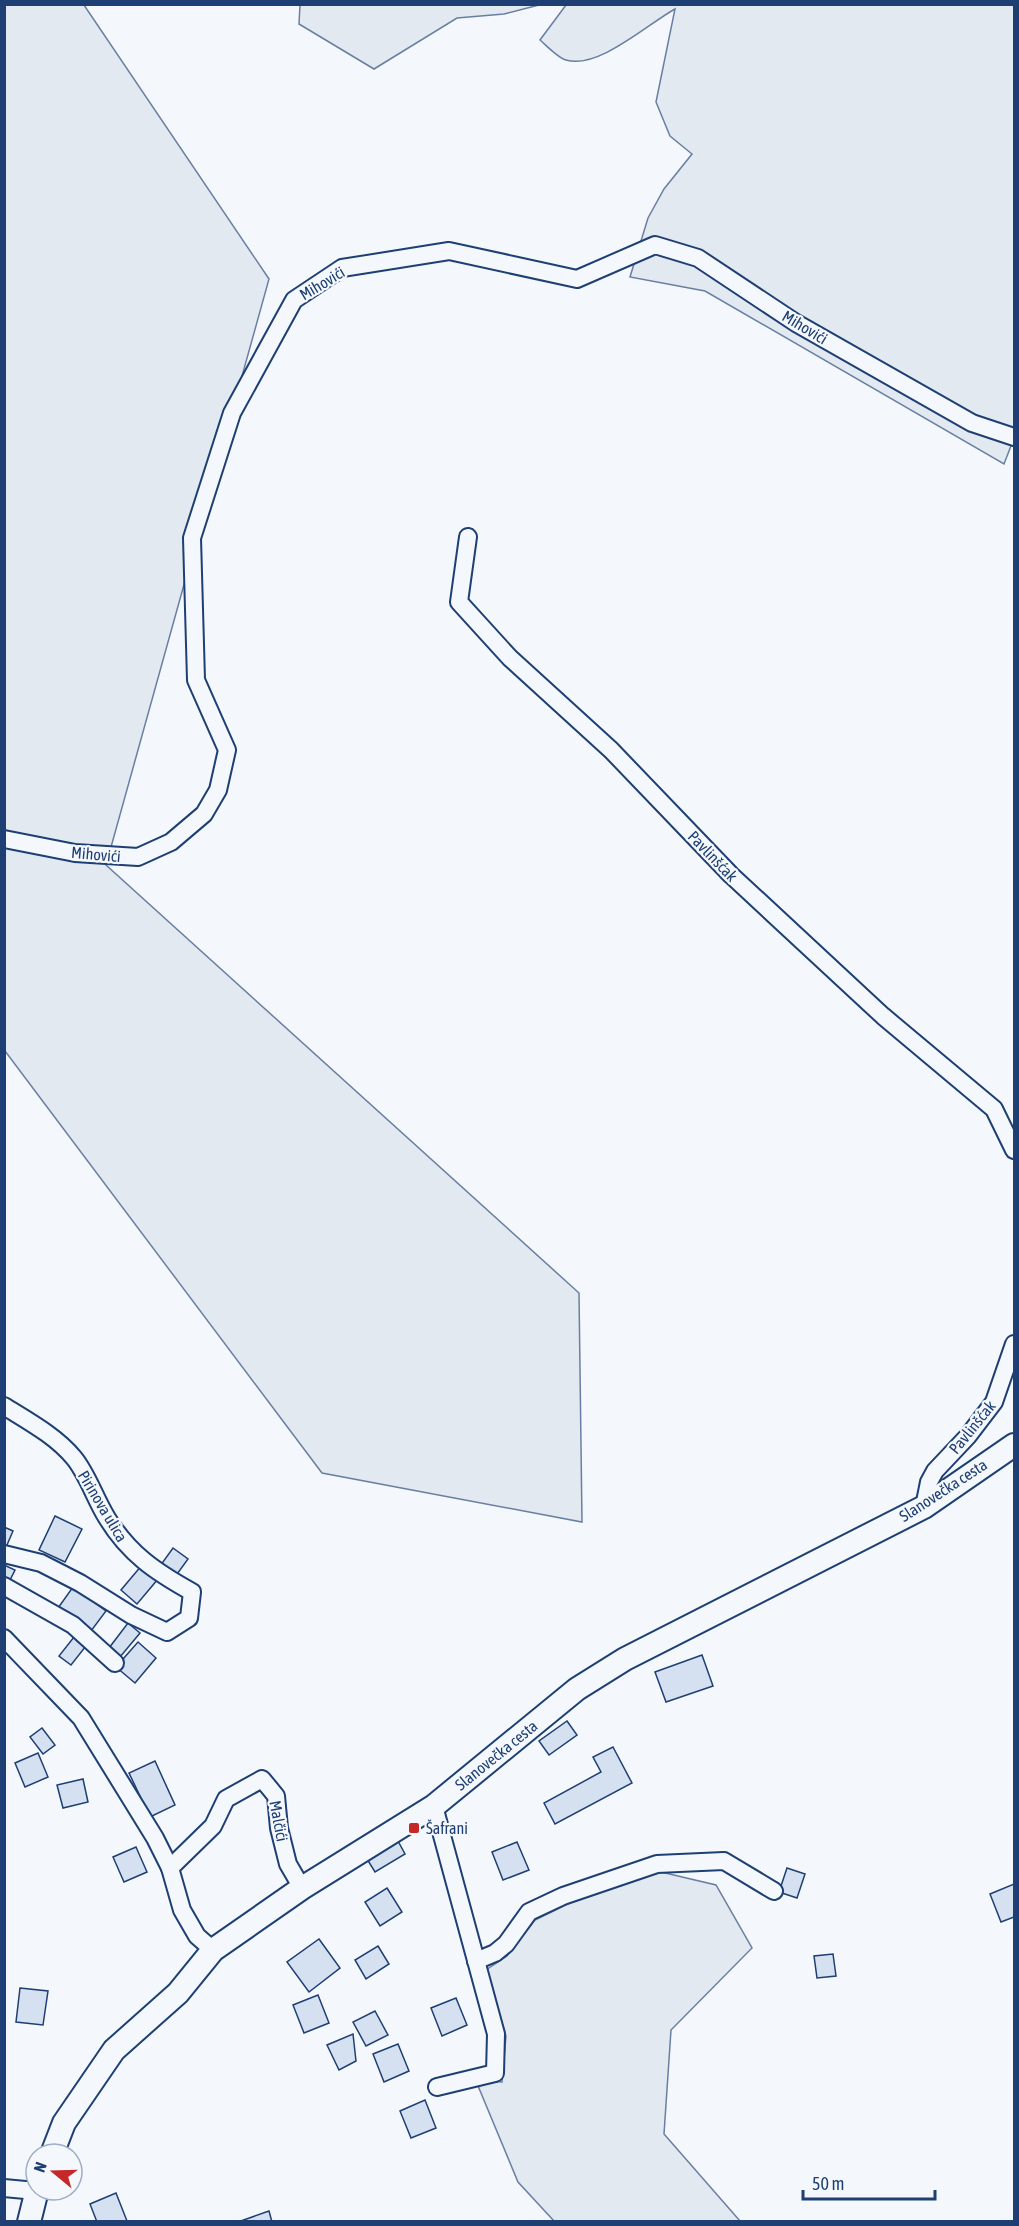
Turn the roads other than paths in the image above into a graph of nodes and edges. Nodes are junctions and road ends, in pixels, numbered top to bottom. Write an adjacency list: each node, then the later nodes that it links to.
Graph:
1 (1014, 437): 3 (street, Mihovići)
2 (468, 537): 4 (street, Pavlinšćak)
3 (4, 839)
4 (1014, 1150)
5 (1014, 1344): 8 (street, Pavlinšćak)
6 (4, 1406): 9 (street, Pirinova ulica)
7 (1014, 1444): 8 (street, Slanovečka cesta)
8 (924, 1507): 13 (street, Slanovečka cesta)
9 (4, 1554)
10 (4, 1586): 12 (street)
11 (7, 1643): 14 (street)
12 (115, 1663)
13 (434, 1806): 15 (street, Slanovečka cesta); 18 (street)
14 (170, 1868): 15 (street, Malčići); 17 (street)
15 (302, 1888): 17 (street, Slanovečka cesta)
16 (774, 1891): 18 (street)
17 (213, 1950): 20 (street, Slanovečka cesta)
18 (476, 1961): 19 (street)
19 (437, 2087)
20 (57, 2142)
21 (4, 2188): 22 (street)
22 (24, 2190)
23 (34, 2202): 24 (street)
24 (29, 2222)

